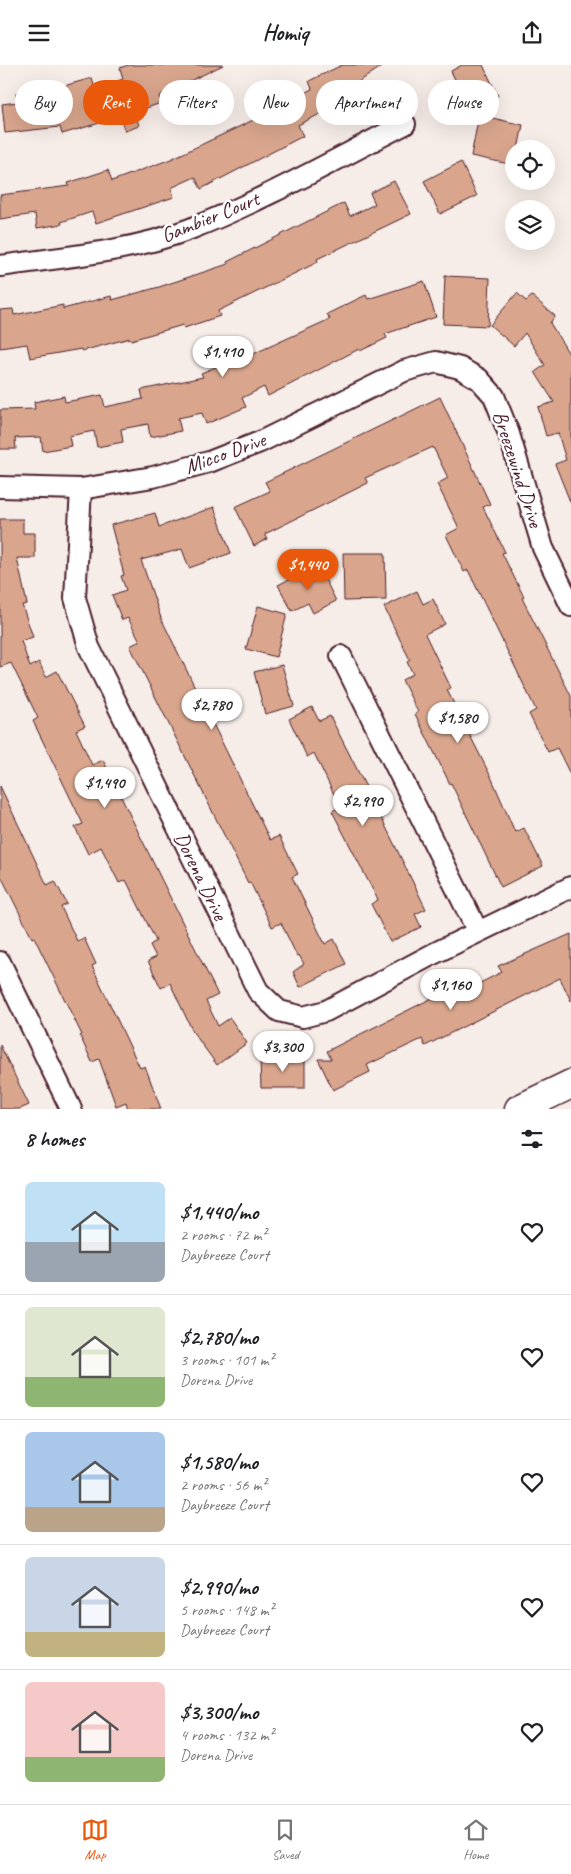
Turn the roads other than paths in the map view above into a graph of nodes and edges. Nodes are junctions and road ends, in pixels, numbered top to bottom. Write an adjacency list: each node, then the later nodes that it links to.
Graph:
1 (403, 125): 2 (street, Gambier Court)
2 (0, 265)
3 (436, 362): 5 (street, Micco Drive); 6 (street, Breezewind Drive)
4 (0, 487): 5 (street, Micco Drive)
5 (81, 489): 9 (street, Dorena Drive)
6 (571, 606)
7 (341, 656): 9 (street)
8 (571, 887): 9 (street, Dorena Drive)
9 (478, 932)
10 (0, 962): 12 (street)
11 (571, 1084): 13 (highway)
12 (71, 1109)
13 (518, 1109)

